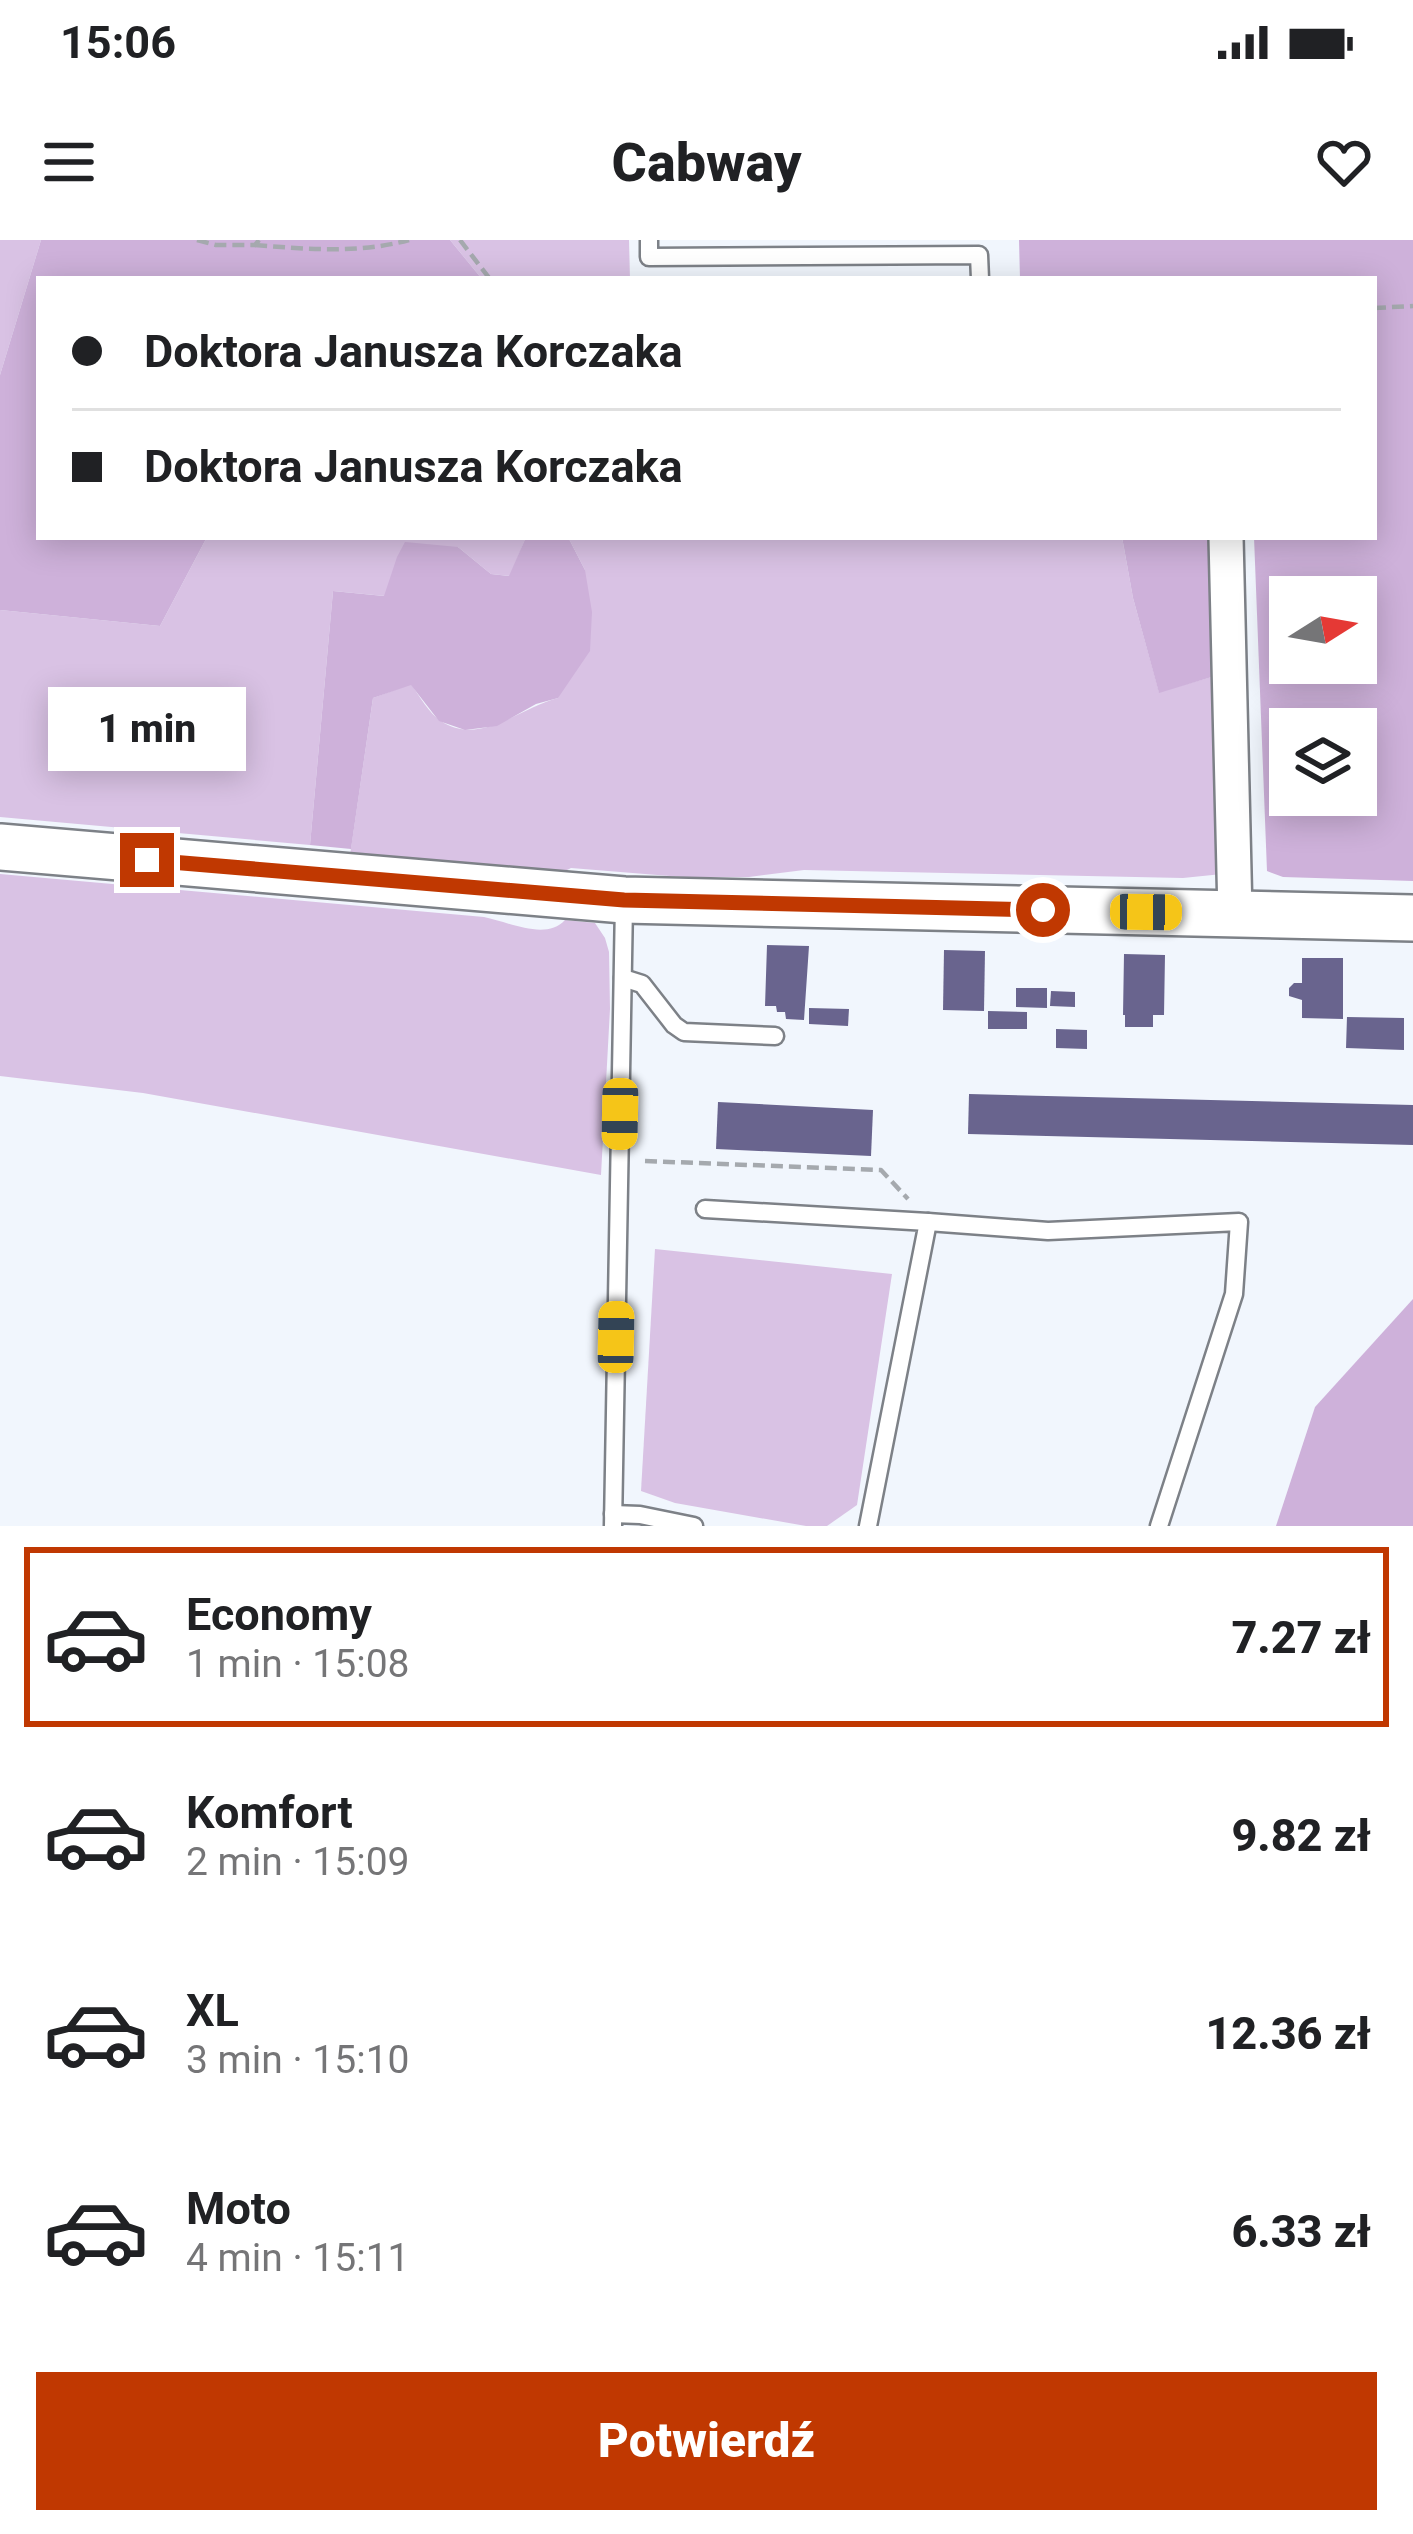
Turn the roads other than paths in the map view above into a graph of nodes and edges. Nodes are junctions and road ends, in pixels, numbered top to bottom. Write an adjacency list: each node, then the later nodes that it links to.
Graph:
1 (649, 240): 2 (lane)
2 (980, 276)
3 (1226, 540): 6 (street)
4 (0, 847): 5 (street)
5 (624, 900): 6 (street); 8 (lane)
6 (1235, 914): 7 (street)
7 (1413, 918)
8 (623, 978): 9 (lane); 12 (lane)
9 (775, 1036)
10 (704, 1209): 11 (lane)
11 (928, 1222): 14 (lane); 15 (lane)
12 (613, 1520): 13 (lane)
13 (694, 1526)
14 (868, 1526)
15 (1159, 1526)

